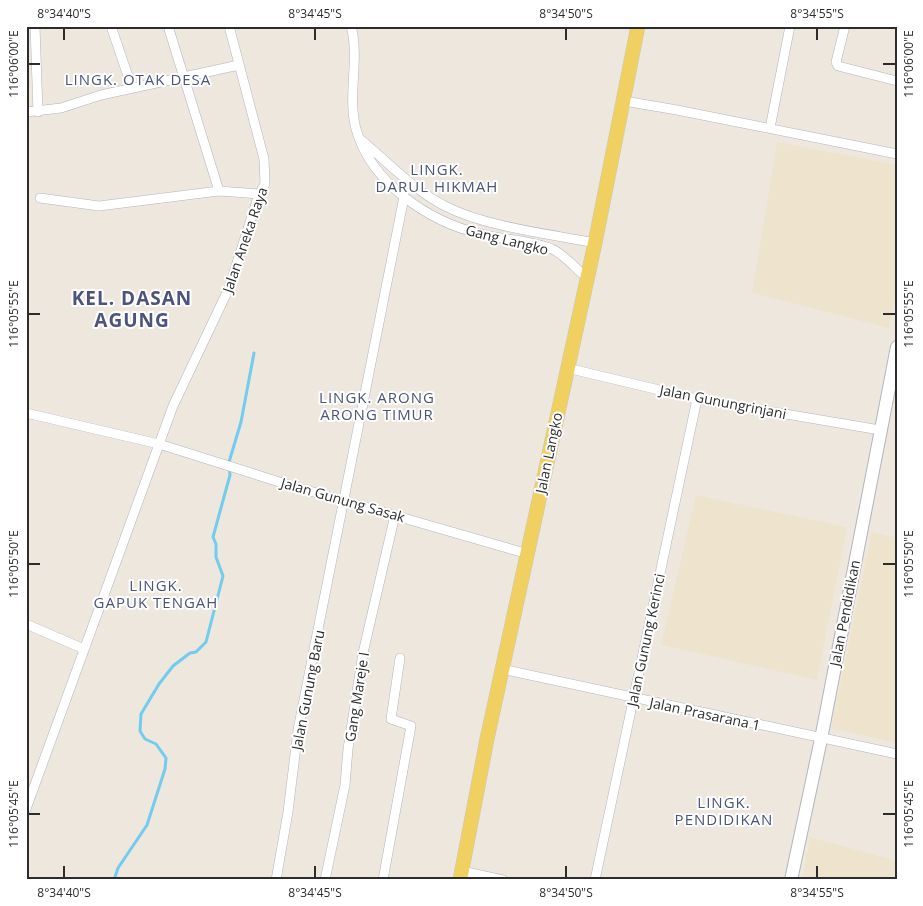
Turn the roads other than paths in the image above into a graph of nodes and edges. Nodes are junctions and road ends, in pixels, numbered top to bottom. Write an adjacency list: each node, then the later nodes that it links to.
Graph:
1 (35, 26): 15 (street)
2 (111, 26): 12 (street)
3 (168, 26): 10 (street)
4 (229, 26): 9 (street, Jalan Aneka Raya)
5 (351, 26): 17 (street, Gang Langko)
6 (638, 26): 13 (main road, Jalan Langko)
7 (790, 26): 16 (street)
8 (845, 26): 11 (street)
9 (240, 65): 10 (street); 20 (street, Jalan Aneka Raya)
10 (183, 76): 12 (street); 19 (street)
11 (897, 81)
12 (132, 88): 15 (street)
13 (624, 101): 16 (street); 23 (main road, Jalan Langko)
14 (26, 112): 15 (street)
15 (38, 112)
16 (770, 128): 18 (street)
17 (360, 139): 21 (street, Gang Langko); 23 (street)
18 (897, 154)
19 (219, 191): 20 (street); 22 (street)
20 (259, 194): 30 (street, Jalan Aneka Raya)
21 (404, 197): 24 (street, Gang Langko); 31 (street, Jalan Gunung Baru)
22 (40, 198)
23 (594, 243): 24 (main road, Jalan Langko)
24 (587, 278): 26 (main road, Jalan Langko)
25 (897, 347): 29 (main road, Jalan Pendidikan)
26 (567, 368): 27 (street, Jalan Gunungrinjani); 33 (main road, Jalan Langko)
27 (697, 399): 29 (street, Jalan Gunungrinjani); 38 (street, Jalan Gunung Kerinci)
28 (26, 413): 30 (street, Jalan Gunung Sasak)
29 (880, 430): 39 (main road, Jalan Pendidikan)
30 (158, 444): 31 (street, Jalan Gunung Sasak); 35 (street, Jalan Aneka Raya)
31 (344, 501): 32 (street, Jalan Gunung Sasak); 43 (street, Jalan Gunung Baru)
32 (395, 515): 33 (street, Jalan Gunung Sasak); 44 (street, Gang Mareje I)
33 (528, 554): 37 (main road, Jalan Langko)
34 (26, 624): 35 (street)
35 (84, 649): 41 (street, Jalan Aneka Raya)
36 (400, 658): 45 (street)
37 (502, 670): 38 (street, Jalan Prasarana 1); 42 (main road, Jalan Langko)
38 (634, 699): 39 (street, Jalan Prasarana 1); 47 (street, Jalan Gunung Kerinci)
39 (821, 739): 40 (street, Jalan Prasarana 1); 48 (main road, Jalan Pendidikan)
40 (897, 754)
41 (26, 809)
42 (461, 875): 46 (street)
43 (276, 880)
44 (325, 880)
45 (383, 880)
46 (503, 880)
47 (595, 880)
48 (791, 880)

